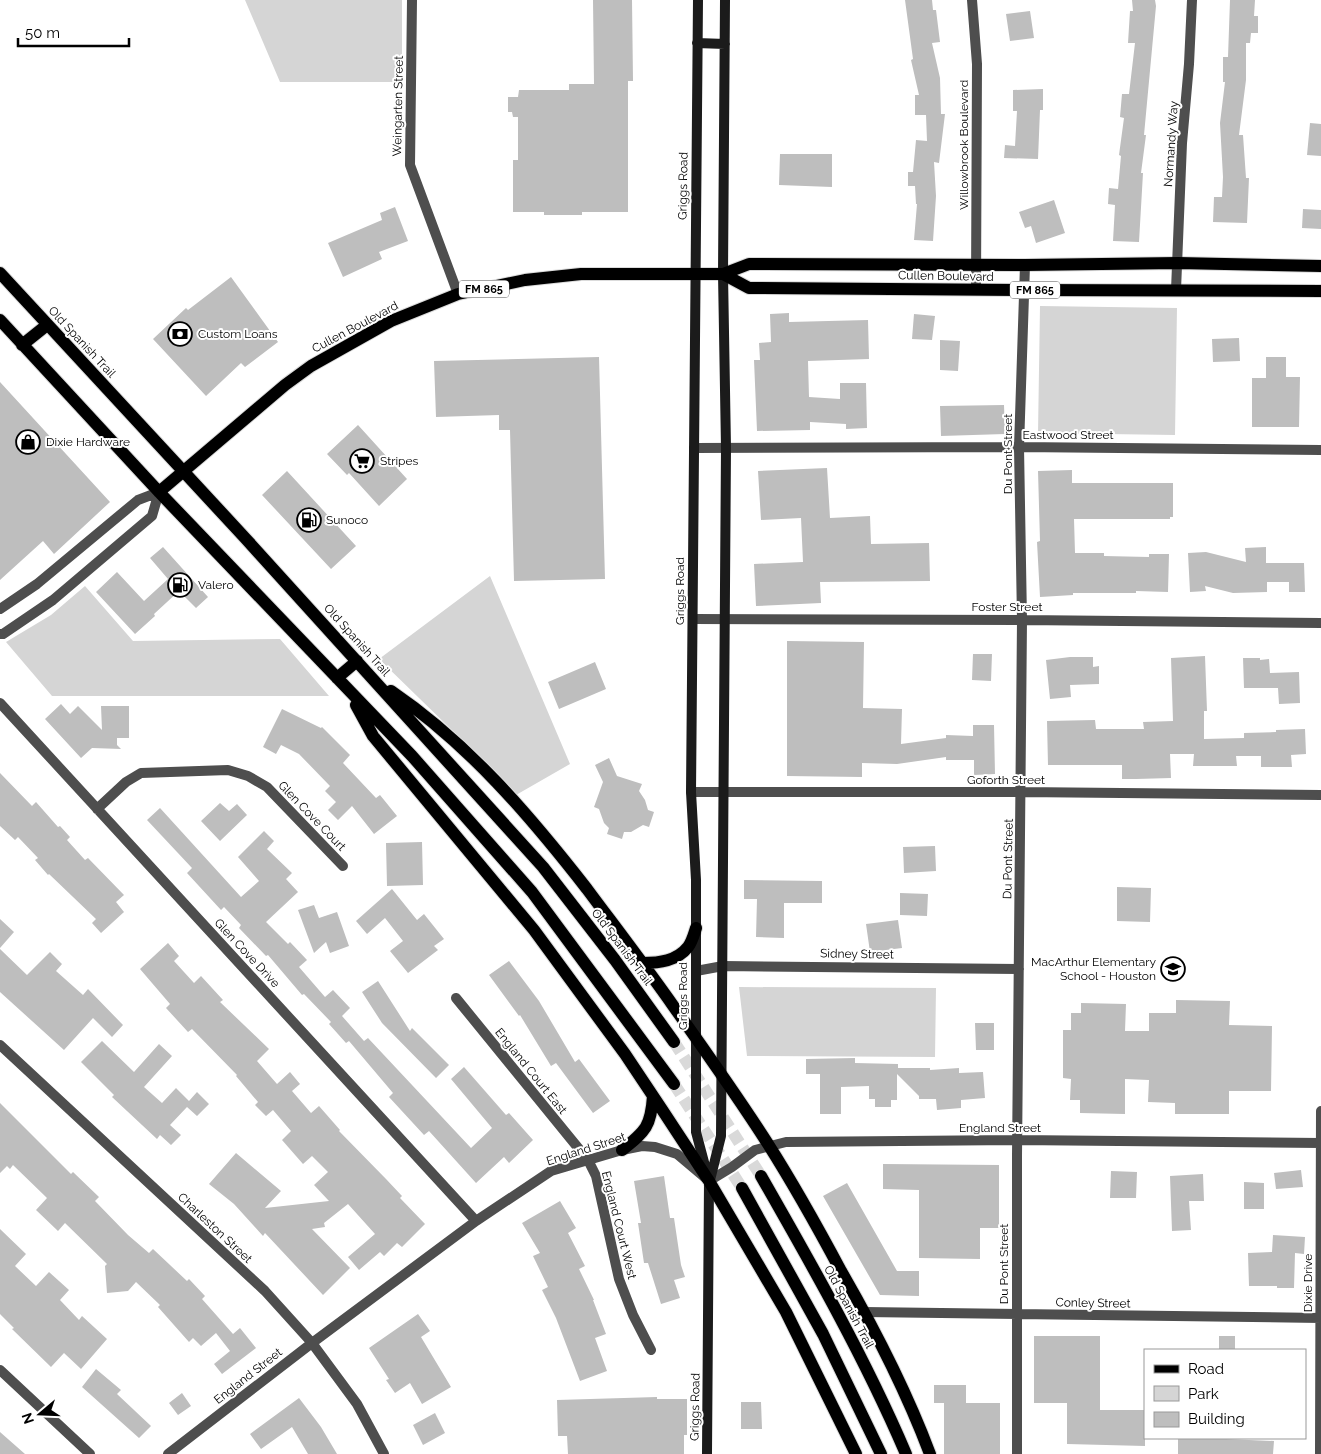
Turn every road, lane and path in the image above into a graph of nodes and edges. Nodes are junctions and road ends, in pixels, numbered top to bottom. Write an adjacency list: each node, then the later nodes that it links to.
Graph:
1 (412, 0): 19 (street, Weingarten Street)
2 (698, 0): 6 (main road, Griggs Road)
3 (725, 0): 7 (main road, Griggs Road)
4 (972, 0): 9 (street, Willowbrook Boulevard)
5 (1192, 0): 8 (street, Normandy Way)
6 (697, 43): 7 (main road); 14 (main road, Griggs Road)
7 (725, 44): 13 (main road, Griggs Road)
8 (1178, 263): 10 (main road, Cullen Boulevard / FM 865); 11 (main road, Cullen Boulevard / FM 865); 17 (street, Normandy Way)
9 (977, 264): 10 (main road, Cullen Boulevard / FM 865); 13 (main road, Cullen Boulevard / FM 865); 15 (street, Willowbrook Boulevard)
10 (1025, 265): 16 (street, Du Pont Street)
11 (1321, 266)
12 (0, 273): 21 (main road, Old Spanish Trail)
13 (723, 274): 14 (main road, Cullen Boulevard / FM 865); 15 (main road, Cullen Boulevard / FM 865); 25 (main road, Griggs Road)
14 (695, 275): 19 (main road, Cullen Boulevard / FM 865); 24 (main road, Griggs Road)
15 (976, 290): 16 (main road, Cullen Boulevard / FM 865)
16 (1024, 290): 17 (main road, Cullen Boulevard / FM 865); 23 (street, Du Pont Street)
17 (1176, 290): 18 (main road, Cullen Boulevard / FM 865)
18 (1321, 291)
19 (458, 294): 27 (main road, Cullen Boulevard / FM 865)
20 (0, 320): 22 (main road)
21 (47, 324): 22 (main road); 27 (main road, Old Spanish Trail)
22 (22, 345): 28 (main road)
23 (1019, 447): 25 (street, Eastwood Street); 26 (street, Eastwood Street); 32 (street, Du Pont Street)
24 (694, 448): 25 (street, Eastwood Street); 30 (main road, Griggs Road)
25 (726, 448): 31 (main road, Griggs Road)
26 (1321, 450)
27 (184, 471): 28 (main road, Cullen Boulevard / FM 865); 35 (main road, Old Spanish Trail)
28 (159, 492): 29 (street, Cullen Boulevard); 34 (street); 36 (main road)
29 (0, 609)
30 (693, 620): 31 (street, Foster Street); 40 (main road, Griggs Road)
31 (726, 620): 32 (street, Foster Street); 41 (main road, Griggs Road)
32 (1022, 620): 33 (street, Foster Street); 42 (street, Du Pont Street)
33 (1321, 623)
34 (0, 634)
35 (357, 661): 36 (main road); 37 (main road, Old Spanish Trail)
36 (337, 678): 38 (main road)
37 (374, 680): 47 (main road); 53 (main road, Old Spanish Trail)
38 (347, 690): 56 (main road); 57 (main road)
39 (0, 703): 44 (street, Glen Cove Drive)
40 (691, 792): 41 (street, Goforth Street); 46 (main road, Griggs Road)
41 (724, 792): 42 (street, Goforth Street); 48 (main road, Griggs Road)
42 (1021, 792): 43 (street, Goforth Street); 49 (street, Du Pont Street)
43 (1321, 795)
44 (97, 809): 45 (street, Glen Cove Court); 67 (street, Glen Cove Drive)
45 (344, 866)
46 (696, 928): 47 (main road); 50 (main road, Griggs Road)
47 (643, 963): 52 (main road)
48 (723, 966): 49 (street, Sidney Street); 50 (street, Sidney Street); 55 (main road, Griggs Road)
49 (1019, 968): 59 (street, Du Pont Street)
50 (696, 971): 52 (main road, Griggs Road)
51 (456, 998): 63 (street, England Court East)
52 (695, 1037): 55 (main road); 65 (main road, Griggs Road)
53 (674, 1042)
54 (0, 1045): 71 (street, Charleston Street)
55 (722, 1074): 61 (main road); 65 (main road, Griggs Road)
56 (674, 1084)
57 (653, 1096): 62 (main road); 65 (main road)
58 (1321, 1111): 60 (street, Dixie Drive)
59 (1017, 1140): 60 (street, England Street); 61 (street, England Street); 69 (street, Du Pont Street)
60 (1321, 1143): 70 (street, Dixie Drive)
61 (769, 1146): 65 (street, England Street); 68 (main road)
62 (622, 1150): 63 (street, England Street); 65 (street, England Street)
63 (588, 1160): 67 (street, England Street); 72 (street, England Court West)
64 (762, 1176): 80 (main road, Old Spanish Trail)
65 (709, 1181): 77 (main road, Griggs Road); 78 (main road)
66 (742, 1188): 79 (main road)
67 (476, 1221): 71 (street, England Street)
68 (864, 1312): 69 (street, Conley Street); 81 (main road)
69 (1017, 1314): 70 (street, Conley Street); 82 (street, Du Pont Street)
70 (1321, 1318): 83 (street, Dixie Drive)
71 (312, 1343): 75 (street, England Street); 76 (street, Charleston Street)
72 (651, 1350)
73 (0, 1370): 74 (street)
74 (90, 1454)
75 (168, 1454)
76 (384, 1454)
77 (707, 1454)
78 (856, 1454)
79 (881, 1454)
80 (906, 1454)
81 (930, 1454)
82 (1017, 1454)
83 (1320, 1454)

